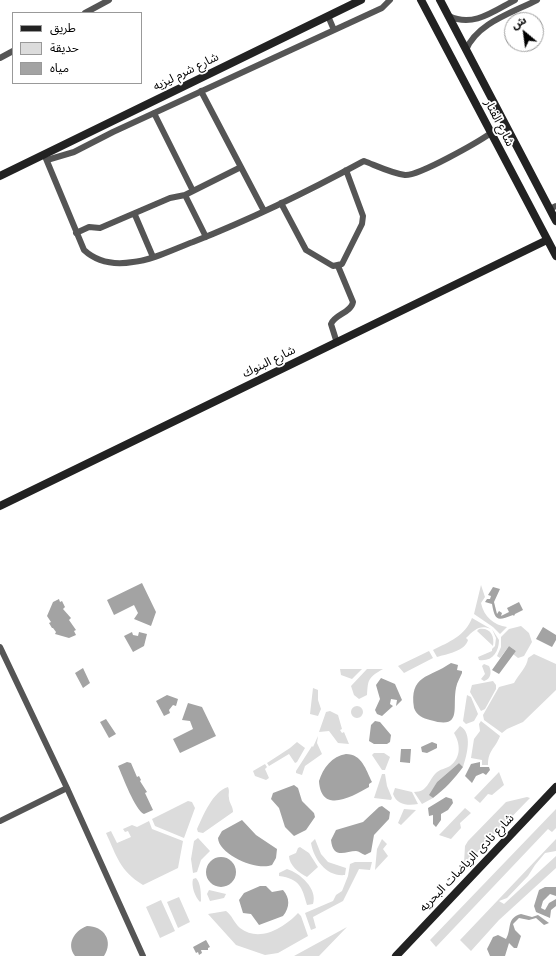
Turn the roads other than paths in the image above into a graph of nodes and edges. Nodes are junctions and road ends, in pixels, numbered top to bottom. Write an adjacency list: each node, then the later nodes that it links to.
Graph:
1 (109, 0): 8 (street)
2 (361, 0): 9 (main road, شارع شرم ليزيه)
3 (390, 0): 11 (street)
4 (421, 0): 25 (main road, شارع الفنار)
5 (440, 0): 10 (main road, شارع الفنار)
6 (515, 0): 10 (street)
7 (536, 0): 13 (street)
8 (86, 12)
9 (328, 16): 11 (street); 12 (main road, شارع شرم ليزيه)
10 (448, 16): 13 (main road, شارع الفنار)
11 (334, 30): 15 (street)
12 (278, 40): 15 (street); 17 (main road, شارع شرم ليزيه)
13 (466, 50): 35 (main road, شارع الفنار)
14 (12, 52): 16 (street)
15 (284, 53): 18 (street)
16 (0, 58)
17 (181, 88): 19 (street); 20 (main road, شارع شرم ليزيه)
18 (201, 91): 19 (street); 29 (street)
19 (186, 98): 21 (street)
20 (156, 100): 21 (street); 23 (main road, شارع شرم ليزيه)
21 (161, 110): 22 (street)
22 (154, 113): 24 (street); 32 (street)
23 (109, 123): 24 (street); 26 (main road, شارع شرم ليزيه)
24 (112, 132): 27 (street)
25 (491, 133): 30 (street); 41 (main road, شارع الفنار)
26 (82, 136): 27 (street); 28 (main road, شارع شرم ليزيه)
27 (86, 146): 28 (street)
28 (46, 157): 31 (main road, شارع شرم ليزيه); 39 (street)
29 (240, 167): 32 (street); 36 (street)
30 (346, 170): 34 (street); 44 (street)
31 (0, 176)
32 (193, 191): 33 (street)
33 (185, 195): 37 (street); 40 (street)
34 (281, 203): 36 (street); 44 (street)
35 (553, 208): 38 (main road, شارع الفنار)
36 (264, 211): 40 (street)
37 (134, 215): 39 (street); 43 (street)
38 (556, 221)
39 (76, 233): 43 (street)
40 (206, 237): 43 (street)
41 (547, 240): 42 (main road, شارع الفنار); 45 (main road, شارع البنوك)
42 (556, 256)
43 (153, 257)
44 (338, 266): 45 (street)
45 (337, 343): 46 (main road, شارع البنوك)
46 (0, 506)
47 (0, 647): 49 (street)
48 (556, 787): 52 (main road, شارع نادى الرياضات البحريه)
49 (67, 788): 50 (street); 51 (street)
50 (0, 820)
51 (143, 956)
52 (396, 956)

